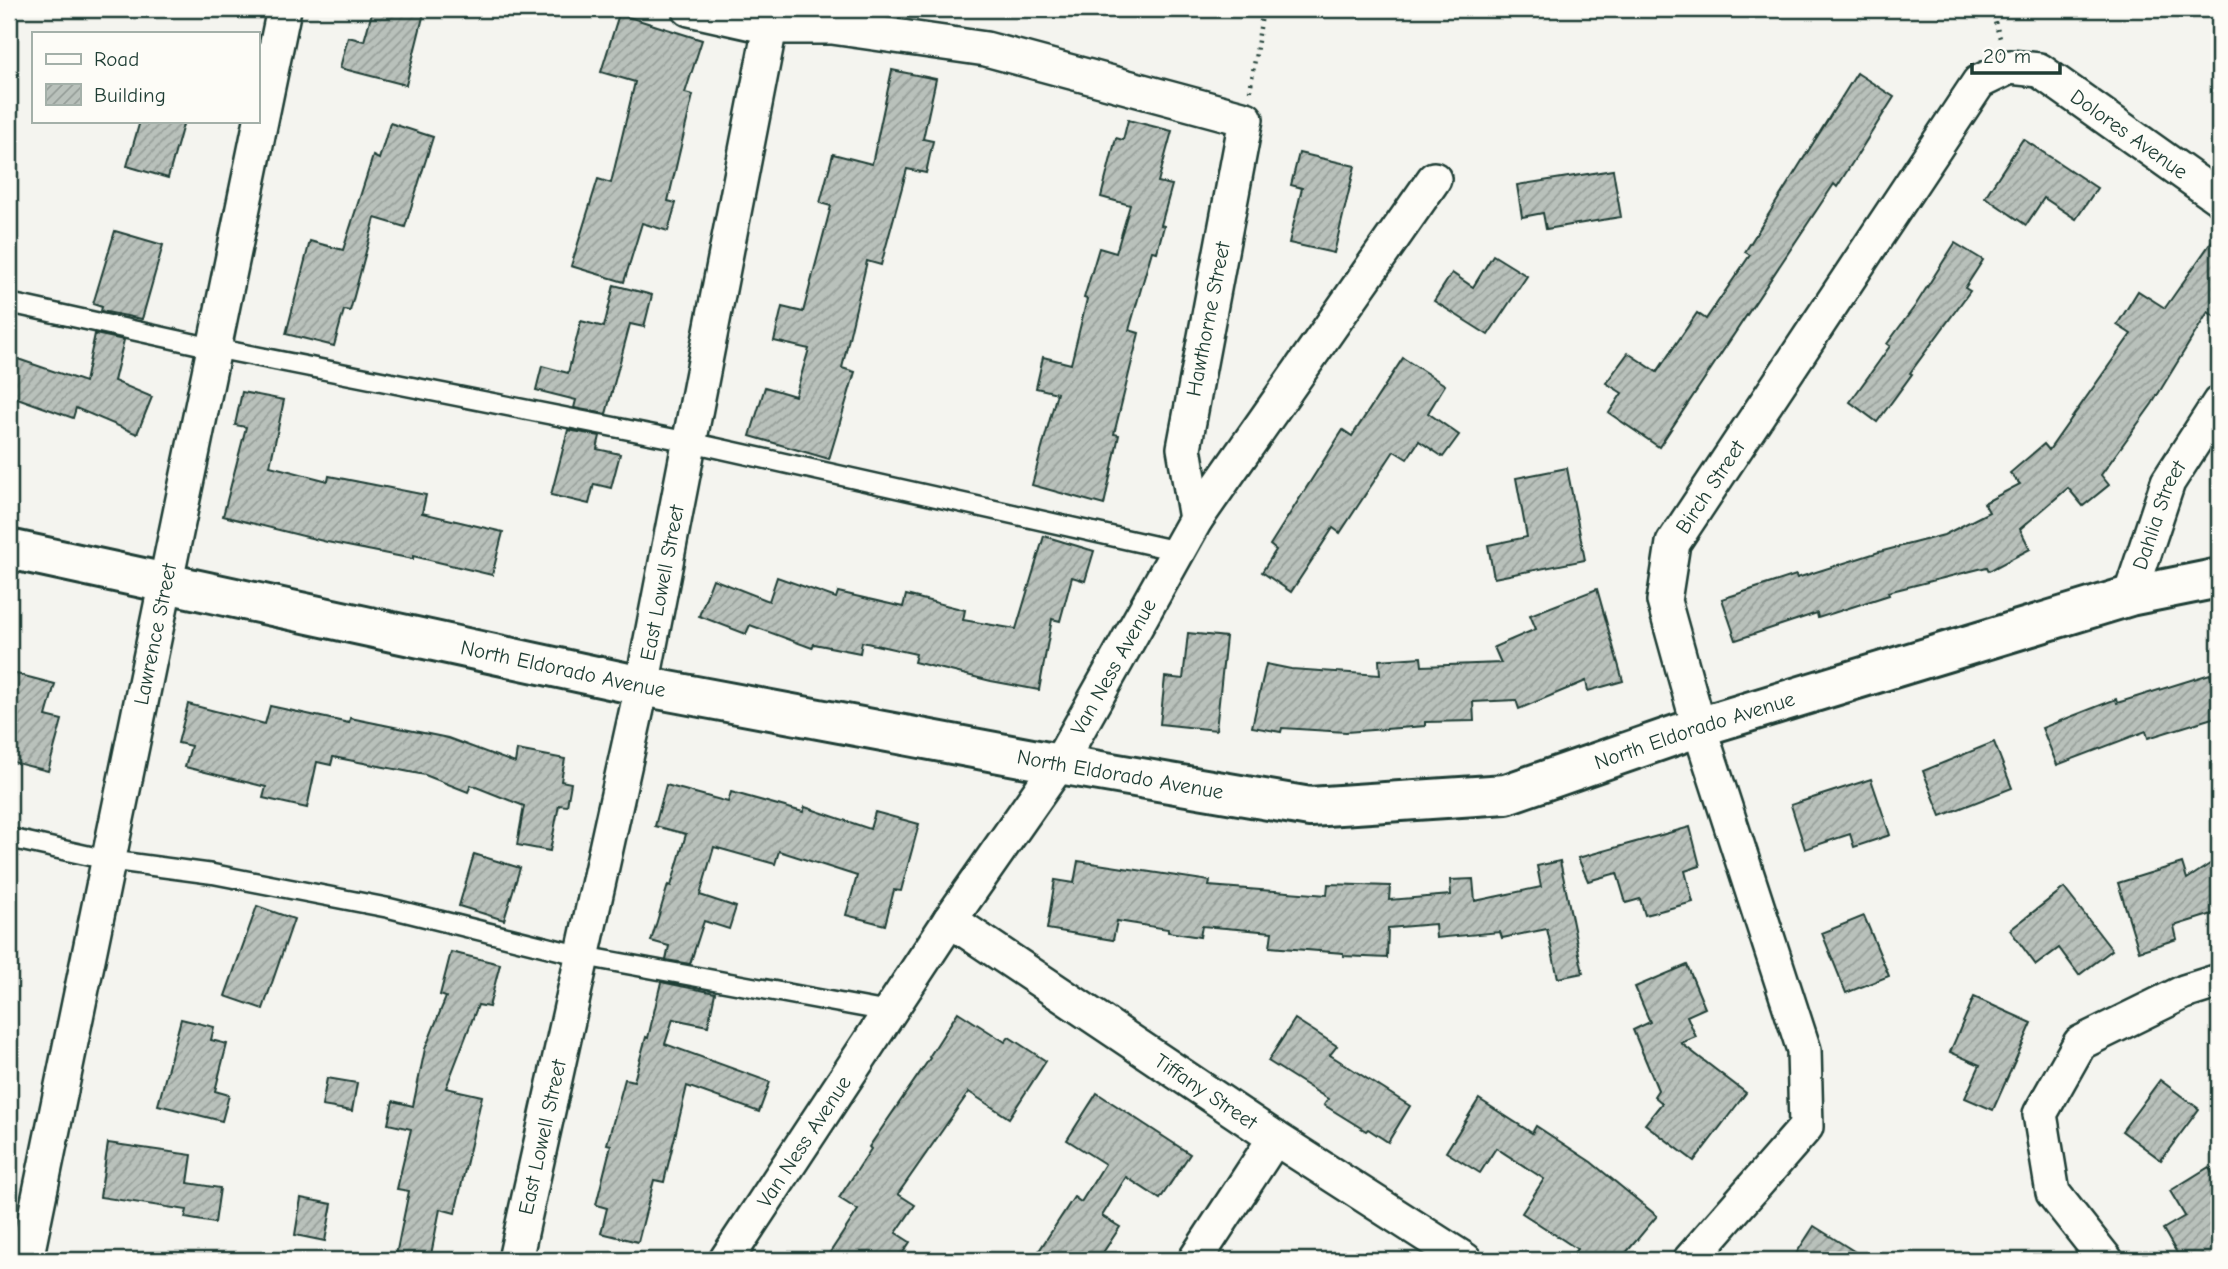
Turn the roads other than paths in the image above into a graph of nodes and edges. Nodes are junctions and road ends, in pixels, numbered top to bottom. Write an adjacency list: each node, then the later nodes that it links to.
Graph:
1 (284, 9): 8 (street, Lawrence Street)
2 (689, 9): 3 (street)
3 (770, 27): 10 (street, East Lowell Street); 11 (street, Hawthorne Street)
4 (2039, 70): 6 (street, Dolores Avenue); 18 (street, Birch Street)
5 (1434, 179): 11 (street, Van Ness Avenue)
6 (2219, 198)
7 (9, 303): 8 (lane)
8 (214, 348): 10 (lane); 15 (street, Lawrence Street)
9 (2219, 403): 16 (street, Dahlia Street)
10 (690, 443): 13 (lane); 17 (street, East Lowell Street)
11 (1196, 519): 13 (street, Van Ness Avenue)
12 (9, 549): 15 (street, North Eldorado Avenue)
13 (1178, 551): 19 (street, Van Ness Avenue)
14 (2219, 578): 16 (street, North Eldorado Avenue)
15 (165, 582): 17 (street, North Eldorado Avenue); 21 (street, Lawrence Street)
16 (2130, 596): 18 (street, North Eldorado Avenue)
17 (642, 686): 19 (street, North Eldorado Avenue); 23 (street, East Lowell Street)
18 (1699, 727): 19 (street, North Eldorado Avenue); 32 (street, Birch Street)
19 (1059, 764): 22 (street, Van Ness Avenue)
20 (9, 838): 21 (lane)
21 (108, 860): 23 (lane); 27 (street, Lawrence Street)
22 (950, 920): 25 (street, Van Ness Avenue); 26 (street, Tiffany Street)
23 (583, 956): 25 (lane); 28 (street, East Lowell Street)
24 (2219, 981): 33 (street)
25 (888, 1012): 29 (street, Van Ness Avenue)
26 (1275, 1139): 30 (street); 31 (street, Tiffany Street)
27 (26, 1260)
28 (515, 1260)
29 (726, 1260)
30 (1195, 1260)
31 (1465, 1260)
32 (1690, 1260)
33 (2105, 1260)

